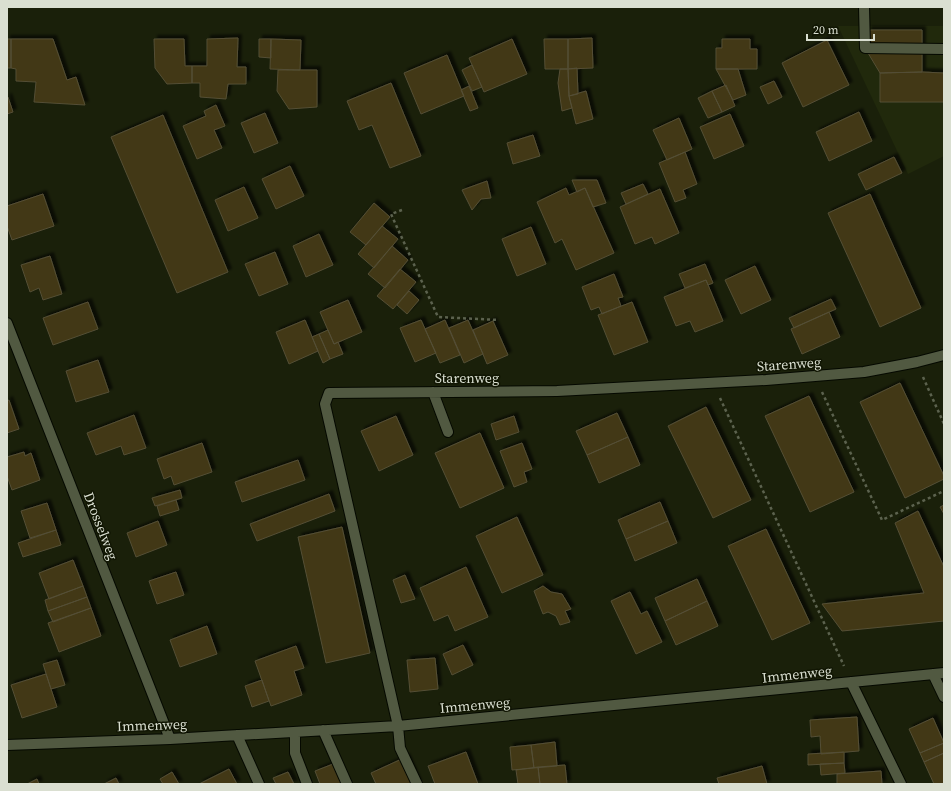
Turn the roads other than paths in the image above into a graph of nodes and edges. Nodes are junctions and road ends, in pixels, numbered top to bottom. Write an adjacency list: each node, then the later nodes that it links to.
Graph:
1 (864, 7): 2 (street)
2 (944, 49)
3 (7, 323): 15 (street, Drosselweg)
4 (944, 354): 5 (street, Starenweg)
5 (433, 392): 6 (street); 11 (street, Starenweg)
6 (448, 432)
7 (944, 673): 8 (street, Immenweg)
8 (933, 674): 9 (street, Immenweg); 10 (street)
9 (851, 682): 11 (street, Immenweg); 21 (street)
10 (944, 697)
11 (398, 726): 12 (street, Immenweg); 20 (street)
12 (323, 730): 13 (street, Immenweg); 19 (street)
13 (295, 732): 14 (street, Immenweg); 18 (street)
14 (237, 735): 15 (street, Immenweg); 17 (street)
15 (170, 739): 16 (street, Immenweg)
16 (7, 745)
17 (259, 784)
18 (307, 784)
19 (347, 784)
20 (417, 784)
21 (901, 784)

